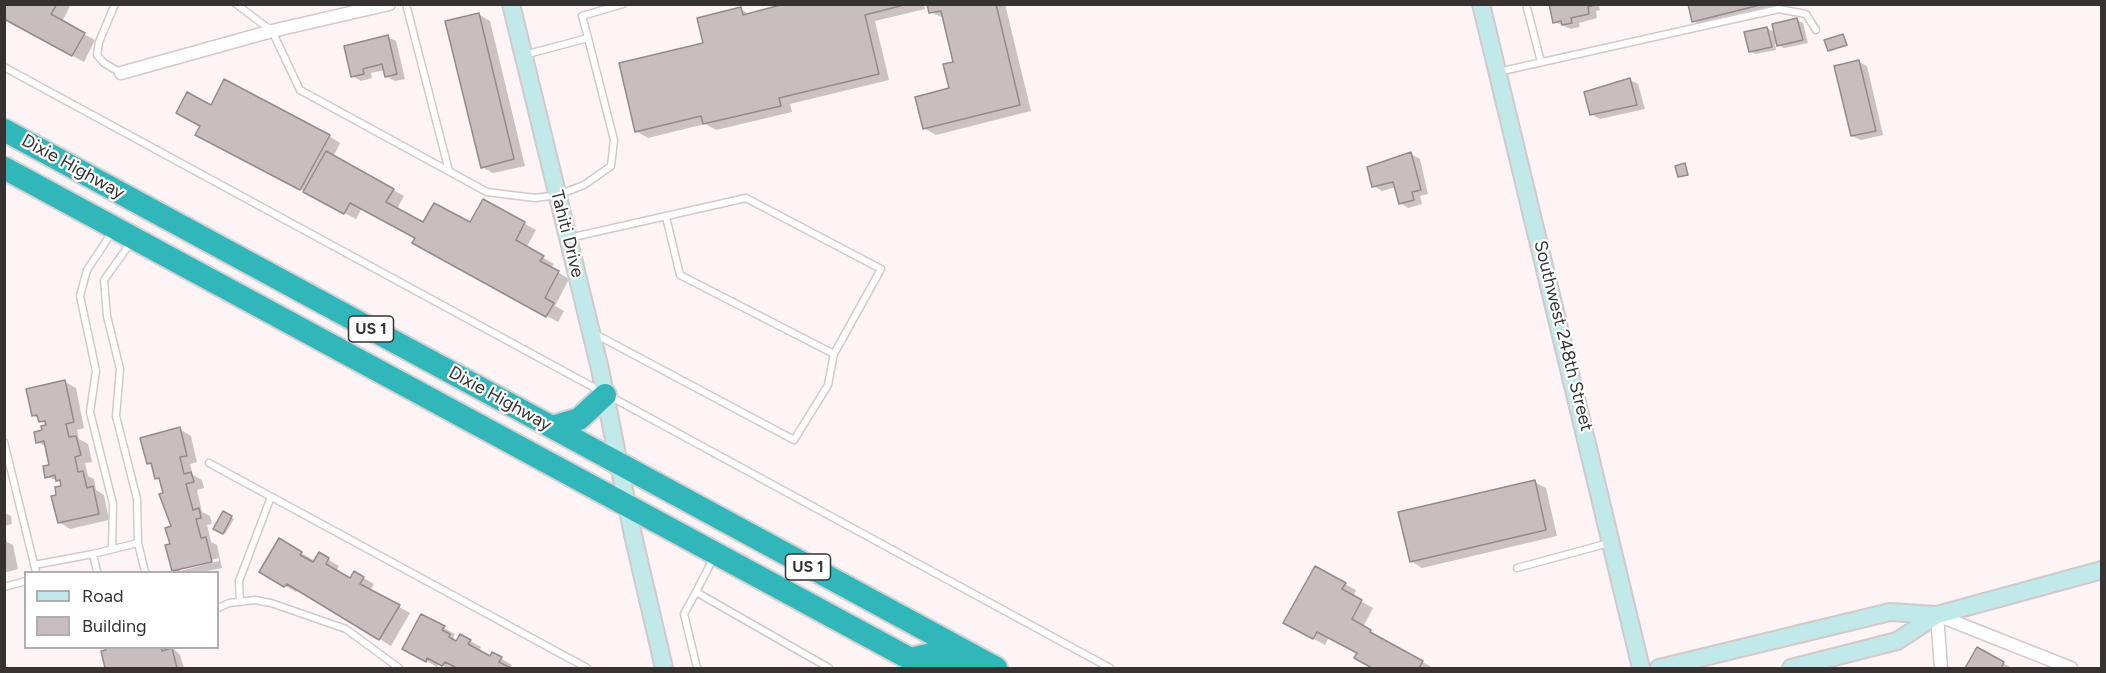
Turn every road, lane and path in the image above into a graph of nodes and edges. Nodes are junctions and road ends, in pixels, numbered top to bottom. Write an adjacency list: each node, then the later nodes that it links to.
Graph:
1 (115, 4): 17 (lane)
2 (236, 4): 11 (lane)
3 (389, 4): 9 (street)
4 (406, 4): 20 (lane)
5 (511, 4): 13 (street, Tahiti Drive)
6 (623, 4): 12 (lane)
7 (1481, 4): 16 (street, Southwest 248th Street)
8 (1527, 4): 14 (lane)
9 (347, 9): 11 (street)
10 (1816, 30): 14 (lane)
11 (272, 31): 17 (street); 20 (lane)
12 (588, 38): 13 (lane); 21 (lane)
13 (523, 55): 21 (street, Tahiti Drive)
14 (1541, 62): 16 (lane)
15 (4, 67): 27 (lane)
16 (1498, 72): 35 (street, Southwest 248th Street)
17 (121, 73)
18 (4, 130): 28 (highway, Dixie Highway / US 1)
19 (4, 168): 23 (highway, Dixie Highway / US 1)
20 (449, 171): 21 (lane)
21 (558, 195): 24 (street, Tahiti Drive)
22 (666, 217): 24 (lane); 26 (lane); 26 (lane)
23 (125, 233): 33 (highway, Dixie Highway / US 1); 34 (lane); 36 (lane)
24 (568, 238): 25 (street, Tahiti Drive)
25 (591, 333): 26 (lane); 27 (street, Tahiti Drive)
26 (834, 353)
27 (605, 395): 28 (highway); 31 (street, Tahiti Drive); 58 (lane)
28 (552, 427): 31 (highway, Dixie Highway / US 1)
29 (4, 442): 40 (lane)
30 (209, 463): 32 (lane)
31 (620, 465): 33 (street, Tahiti Drive); 57 (highway, Dixie Highway / US 1)
32 (271, 497): 47 (lane); 52 (lane)
33 (627, 506): 38 (highway, Dixie Highway / US 1); 53 (street, Tahiti Drive)
34 (138, 543): 36 (lane); 43 (lane)
35 (1612, 543): 39 (lane); 59 (street, Southwest 248th Street)
36 (112, 549): 37 (lane)
37 (93, 554): 40 (lane); 42 (lane)
38 (716, 554): 46 (lane); 50 (highway, Dixie Highway / US 1)
39 (1516, 568)
40 (35, 569)
41 (2102, 570): 49 (street)
42 (97, 571)
43 (145, 571)
44 (24, 581): 45 (lane)
45 (4, 586)
46 (696, 592): 54 (lane); 55 (lane)
47 (240, 602): 48 (lane); 51 (lane)
48 (219, 608)
49 (1937, 615): 60 (street); 61 (street); 62 (street); 63 (street)
50 (914, 665): 56 (highway)
51 (399, 669)
52 (587, 669)
53 (664, 669)
54 (697, 669)
55 (829, 669)
56 (962, 669)
57 (996, 669)
58 (1110, 669)
59 (1641, 669)
60 (1659, 669)
61 (1791, 669)
62 (1941, 669)
63 (2071, 669)

